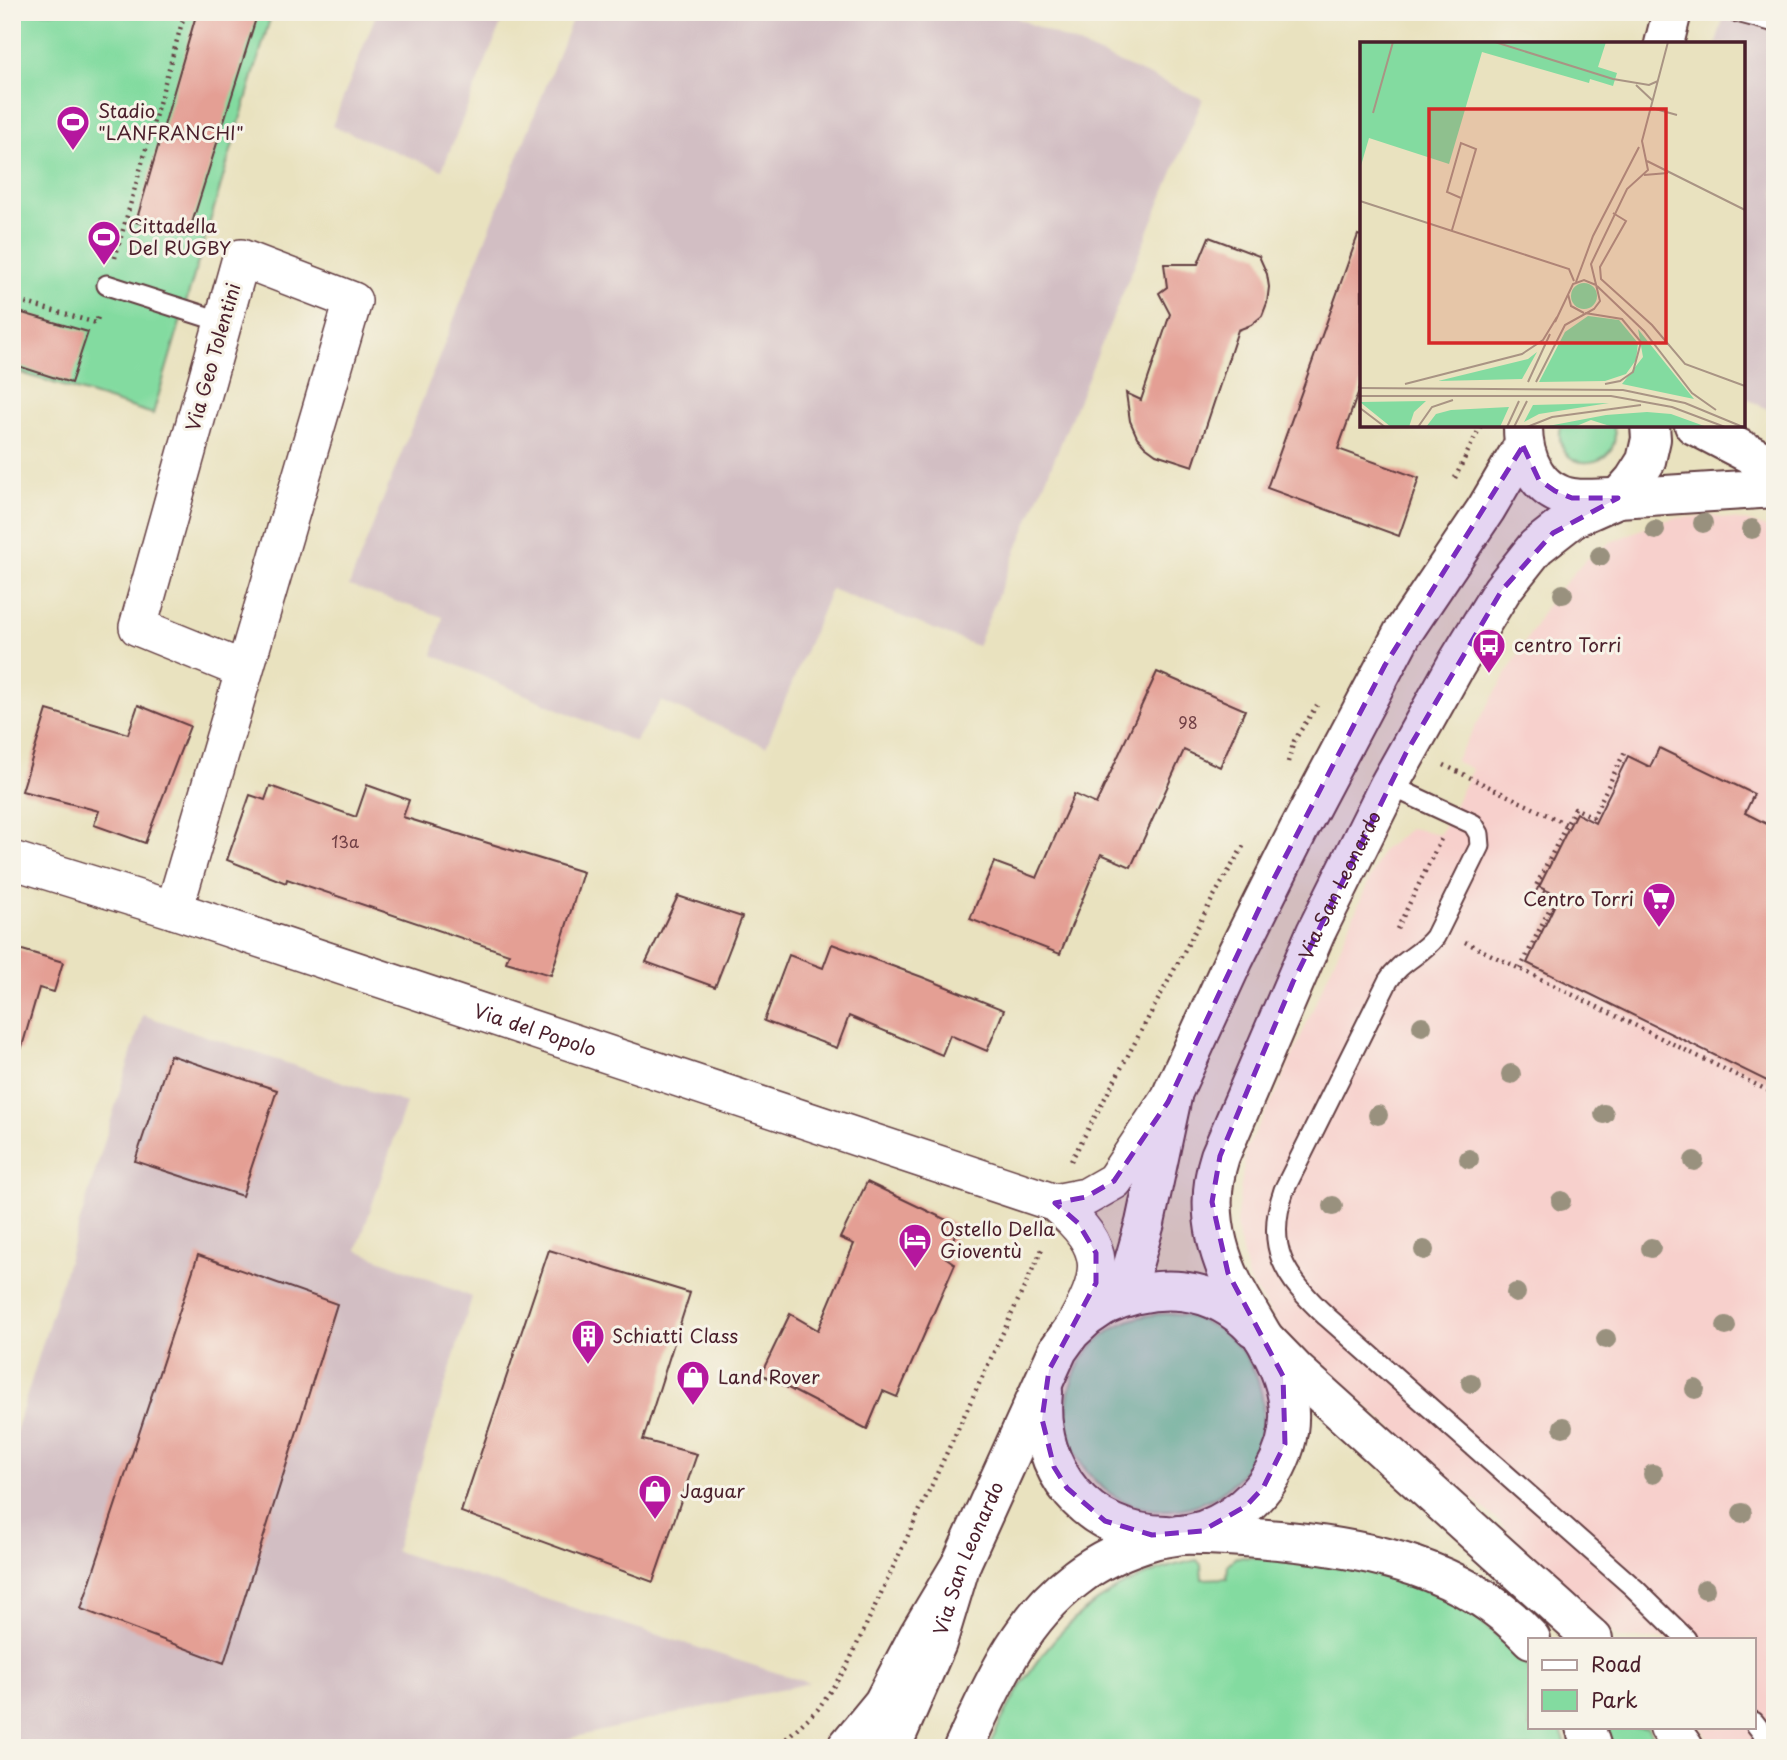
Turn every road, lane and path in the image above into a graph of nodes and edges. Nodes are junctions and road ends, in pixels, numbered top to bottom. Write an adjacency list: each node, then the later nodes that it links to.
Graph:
1 (185, 12): 6 (path)
2 (1672, 12): 5 (main road)
3 (1737, 12): 4 (lane)
4 (1775, 22)
5 (1664, 42)
6 (107, 285): 7 (path); 8 (lane)
7 (12, 299)
8 (223, 322): 15 (street, Via Geo Tolentini); 15 (street, Via Geo Tolentini)
9 (1650, 427): 14 (main road, Via San Leonardo)
10 (1698, 427): 12 (main road)
11 (1523, 436): 14 (main road, Via San Leonardo); 30 (main road, Via San Leonardo)
12 (1775, 467)
13 (1775, 488): 14 (main road)
14 (1618, 498): 20 (main road, Via San Leonardo)
15 (244, 670): 25 (street, Via Geo Tolentini)
16 (1318, 703): 19 (path)
17 (1626, 750): 21 (path)
18 (1446, 756): 21 (path)
19 (1287, 768)
20 (1389, 785): 27 (lane); 35 (main road, Via San Leonardo)
21 (1566, 824): 29 (path)
22 (1445, 832): 26 (path)
23 (1250, 834): 32 (path)
24 (12, 860): 25 (street, Via del Popolo)
25 (174, 910): 32 (street, Via del Popolo)
26 (1406, 912): 27 (path); 28 (path)
27 (1440, 929): 29 (path); 41 (lane)
28 (1395, 934)
29 (1520, 969): 31 (path)
30 (1173, 1092): 32 (street); 33 (main road, Via San Leonardo)
31 (1775, 1094)
32 (1055, 1203): 34 (street, Via del Popolo); 45 (path)
33 (1105, 1305): 34 (main road, Via San Leonardo); 35 (main road, Via San Leonardo)
34 (1071, 1332): 36 (main road, Via San Leonardo)
35 (1263, 1337): 37 (main road, Via San Leonardo); 40 (main road)
36 (1049, 1370): 37 (main road, Via San Leonardo); 38 (main road, Via San Leonardo)
37 (1178, 1535): 39 (main road); 48 (main road, Via San Leonardo)
38 (961, 1564): 46 (main road); 47 (main road, Via San Leonardo)
39 (1530, 1638)
40 (1592, 1638)
41 (1685, 1638)
42 (1756, 1725): 51 (lane)
43 (1585, 1728): 49 (main road)
44 (1670, 1728): 50 (main road)
45 (776, 1748)
46 (846, 1748)
47 (891, 1748)
48 (963, 1748)
49 (1592, 1748)
50 (1684, 1748)
51 (1774, 1748)

